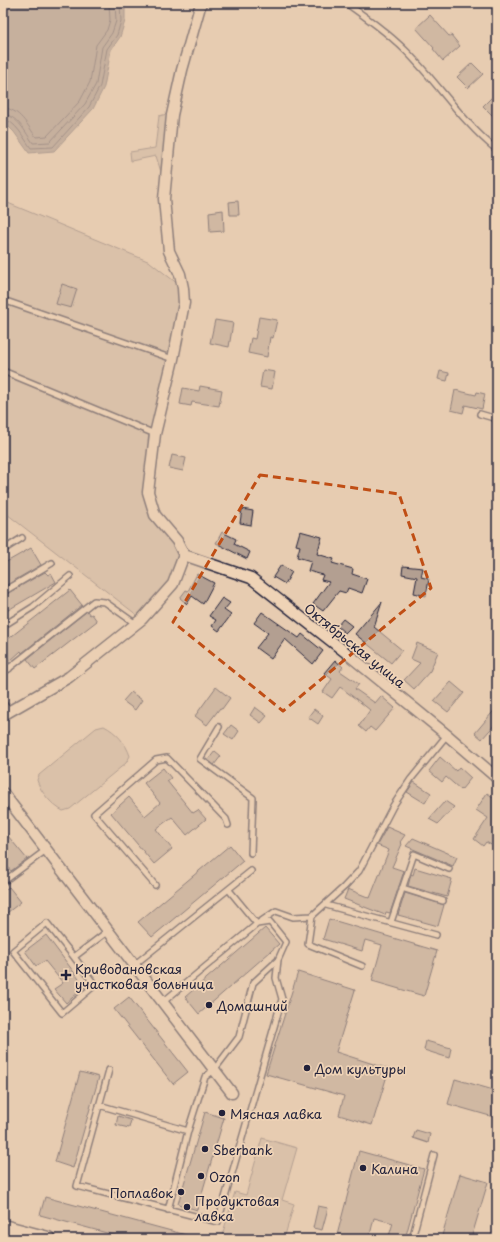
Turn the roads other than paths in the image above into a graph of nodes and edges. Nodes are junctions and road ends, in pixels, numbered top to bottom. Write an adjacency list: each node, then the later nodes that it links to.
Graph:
1 (201, 3): 5 (street)
2 (346, 3): 3 (lane)
3 (497, 150)
4 (3, 300): 5 (lane)
5 (173, 359): 9 (street)
6 (3, 371): 9 (lane)
7 (480, 414): 8 (lane)
8 (497, 419)
9 (155, 434): 12 (street)
10 (22, 538): 11 (lane)
11 (3, 550)
12 (184, 555): 16 (street); 24 (street, Октябрьская улица)
13 (52, 563): 15 (lane)
14 (70, 576): 17 (lane)
15 (3, 592)
16 (136, 624): 19 (lane); 22 (street)
17 (3, 626)
18 (3, 660): 19 (lane)
19 (9, 669): 20 (lane)
20 (3, 673)
21 (3, 703): 22 (lane)
22 (6, 713)
23 (219, 727): 29 (lane)
24 (447, 735): 25 (street, Октябрьская улица); 37 (lane)
25 (497, 778)
26 (3, 793): 28 (street)
27 (228, 825): 33 (lane)
28 (46, 850): 32 (lane); 41 (street)
29 (251, 853)
30 (449, 869): 34 (lane)
31 (251, 871): 35 (lane)
32 (3, 882)
33 (155, 885)
34 (402, 888): 36 (lane); 39 (lane)
35 (229, 890): 40 (lane); 45 (lane)
36 (443, 901)
37 (326, 905): 38 (lane); 39 (lane)
38 (312, 916): 40 (lane); 46 (lane)
39 (391, 922): 42 (lane)
40 (257, 924): 44 (lane); 47 (lane)
41 (108, 931): 43 (lane); 45 (street)
42 (436, 935)
43 (74, 957): 43 (lane)
44 (278, 960): 49 (lane); 54 (lane)
45 (134, 965): 47 (street)
46 (362, 966)
47 (163, 1002): 49 (street)
48 (109, 1070): 51 (lane)
49 (214, 1070): 50 (street); 52 (lane)
50 (232, 1093)
51 (99, 1105): 52 (lane); 54 (lane)
52 (188, 1131): 54 (lane)
53 (434, 1155): 57 (lane)
54 (168, 1210)
55 (3, 1227): 56 (street)
56 (40, 1238)
57 (412, 1239)

